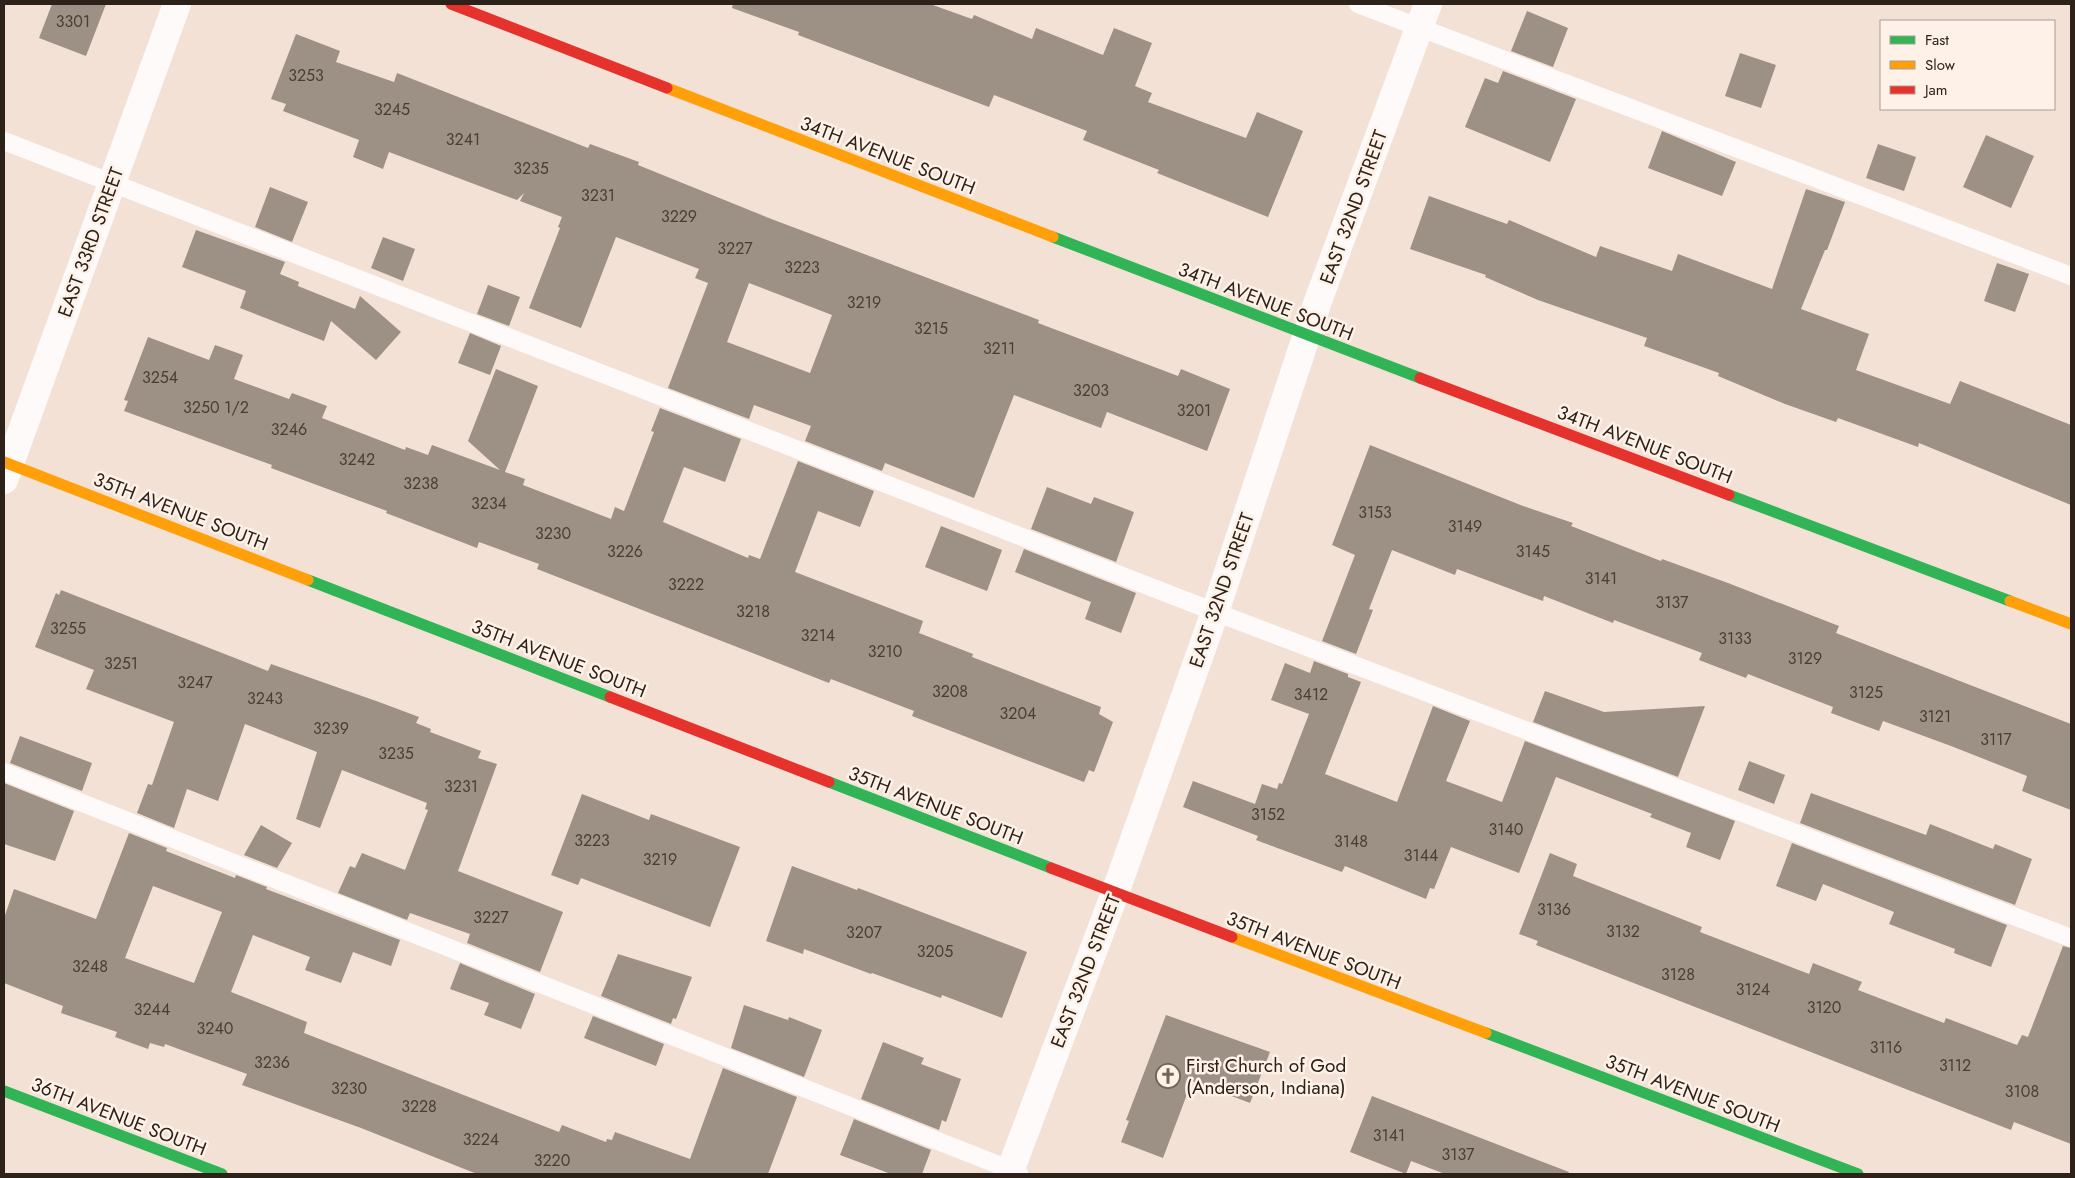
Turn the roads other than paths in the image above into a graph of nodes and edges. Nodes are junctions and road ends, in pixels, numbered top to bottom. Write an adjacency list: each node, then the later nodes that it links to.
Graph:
1 (177, 4): 6 (street, EAST 33RD STREET)
2 (451, 4): 8 (street, 34TH AVENUE SOUTH)
3 (1358, 4): 4 (lane)
4 (1424, 15): 7 (lane); 8 (street, EAST 32ND STREET)
5 (4, 141): 6 (lane)
6 (112, 182): 9 (street, EAST 33RD STREET); 10 (lane)
7 (2071, 276)
8 (1307, 335): 10 (street, EAST 32ND STREET); 11 (street, 34TH AVENUE SOUTH)
9 (6, 469): 13 (street, 35TH AVENUE SOUTH)
10 (1215, 612): 13 (street, EAST 32ND STREET); 14 (lane)
11 (2071, 624)
12 (4, 772): 16 (lane)
13 (1115, 893): 16 (street, EAST 32ND STREET); 18 (street, 35TH AVENUE SOUTH)
14 (2071, 938)
15 (4, 1091): 17 (street, 36TH AVENUE SOUTH)
16 (1014, 1173)
17 (222, 1174)
18 (1858, 1174)

